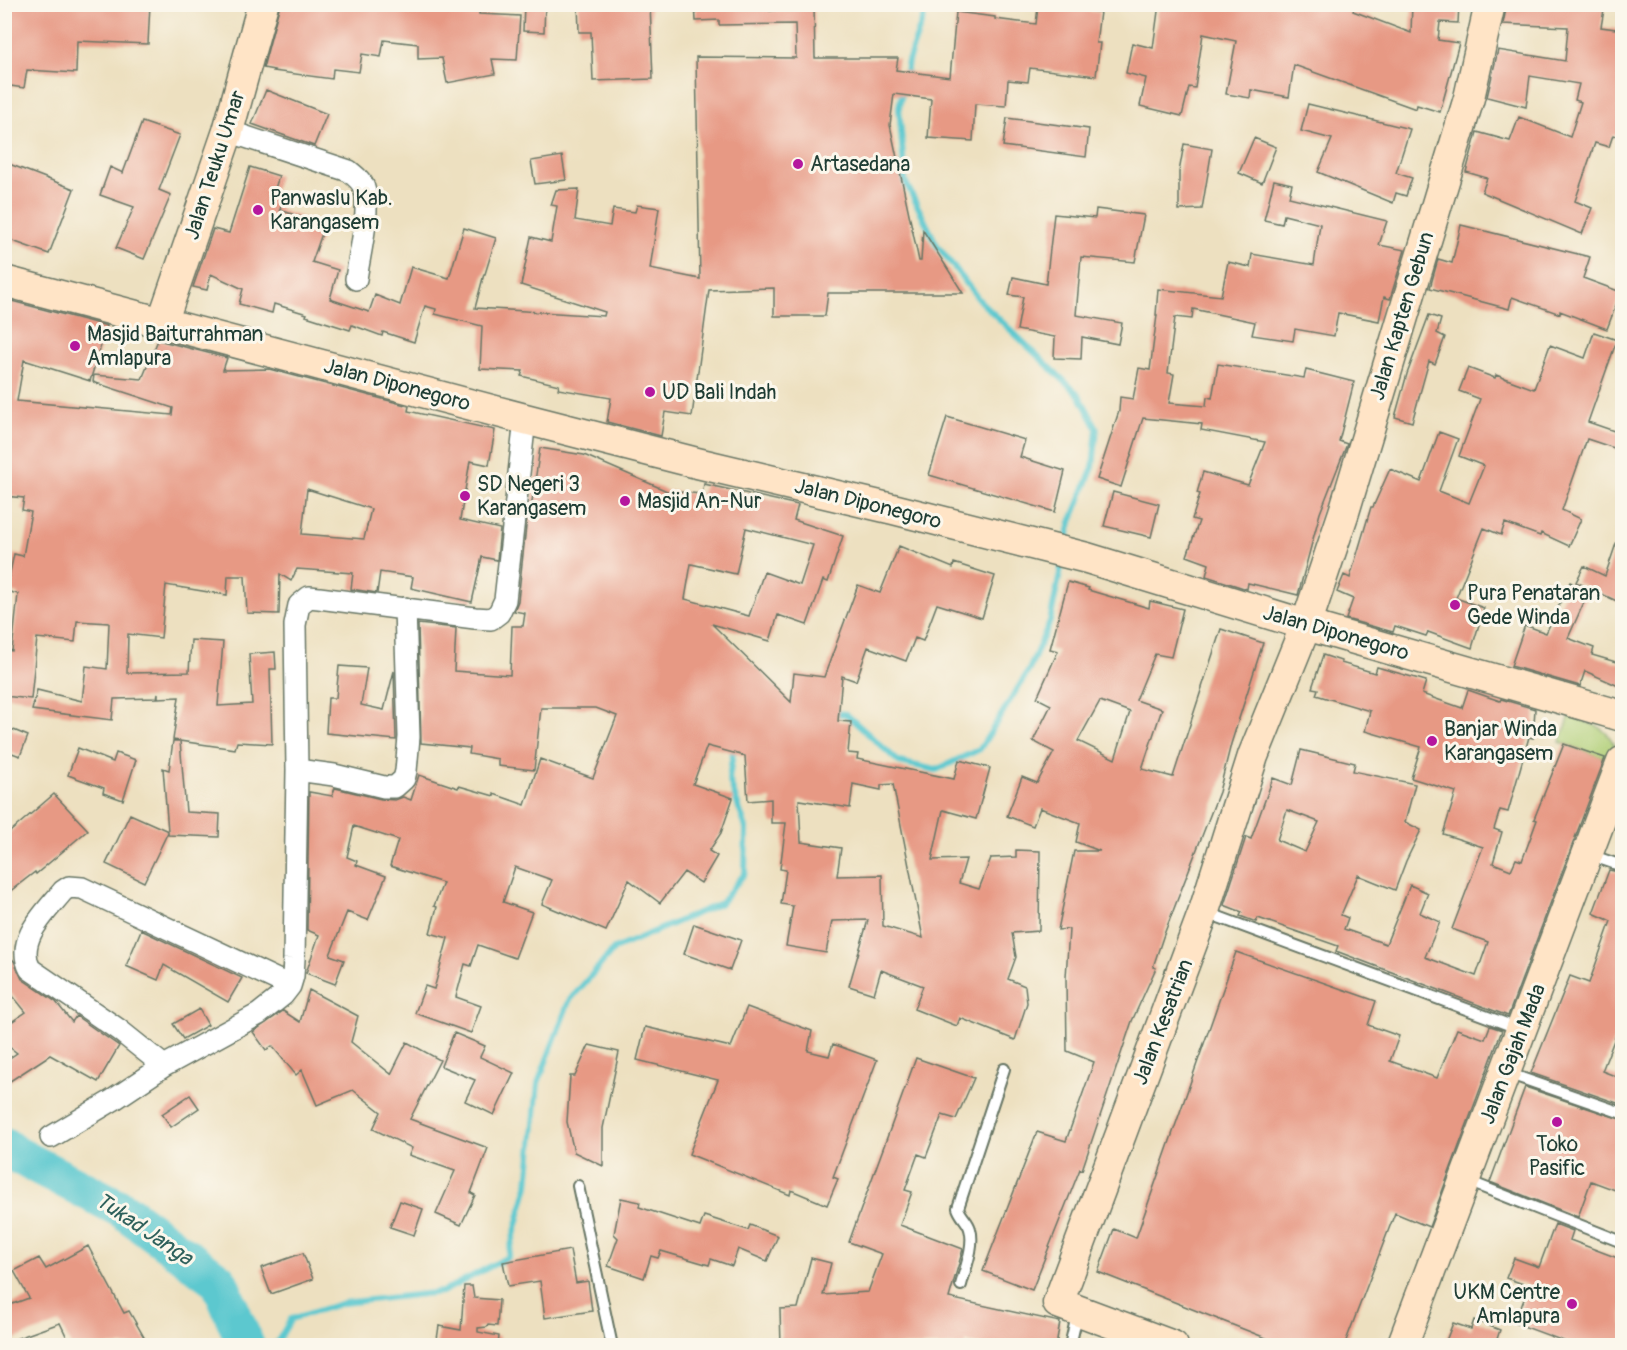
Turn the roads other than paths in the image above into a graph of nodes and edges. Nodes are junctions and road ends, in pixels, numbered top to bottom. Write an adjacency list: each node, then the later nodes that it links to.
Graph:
1 (263, 4): 3 (street, Jalan Teuku Umar)
2 (1490, 4): 9 (street, Jalan Kapten Gebun)
3 (228, 131): 4 (street); 6 (street, Jalan Teuku Umar)
4 (356, 279)
5 (4, 281): 6 (street, Jalan Diponegoro)
6 (162, 323): 7 (street, Jalan Diponegoro)
7 (525, 419): 8 (street); 9 (street, Jalan Diponegoro)
8 (405, 608): 12 (street); 12 (street)
9 (1306, 625): 10 (street, Jalan Diponegoro); 15 (street, Jalan Kesatrian)
10 (1623, 716)
11 (1623, 762): 13 (street, Jalan Gajah Mada)
12 (297, 770): 16 (street)
13 (1587, 853): 14 (lane); 17 (street, Jalan Gajah Mada)
14 (1623, 866)
15 (1204, 911): 17 (lane); 27 (street, Jalan Kesatrian)
16 (290, 986): 18 (street); 18 (street)
17 (1523, 1031): 20 (street, Jalan Gajah Mada)
18 (164, 1066): 22 (street)
19 (1004, 1069): 26 (lane)
20 (1506, 1072): 21 (lane); 23 (street, Jalan Gajah Mada)
21 (1623, 1113)
22 (51, 1137)
23 (1465, 1180): 25 (lane); 31 (street, Jalan Gajah Mada)
24 (578, 1186): 28 (lane)
25 (1623, 1242)
26 (961, 1285)
27 (1078, 1311): 29 (lane); 30 (street, Jalan Kesatrian)
28 (612, 1346)
29 (1070, 1346)
30 (1173, 1346)
31 (1402, 1346)

